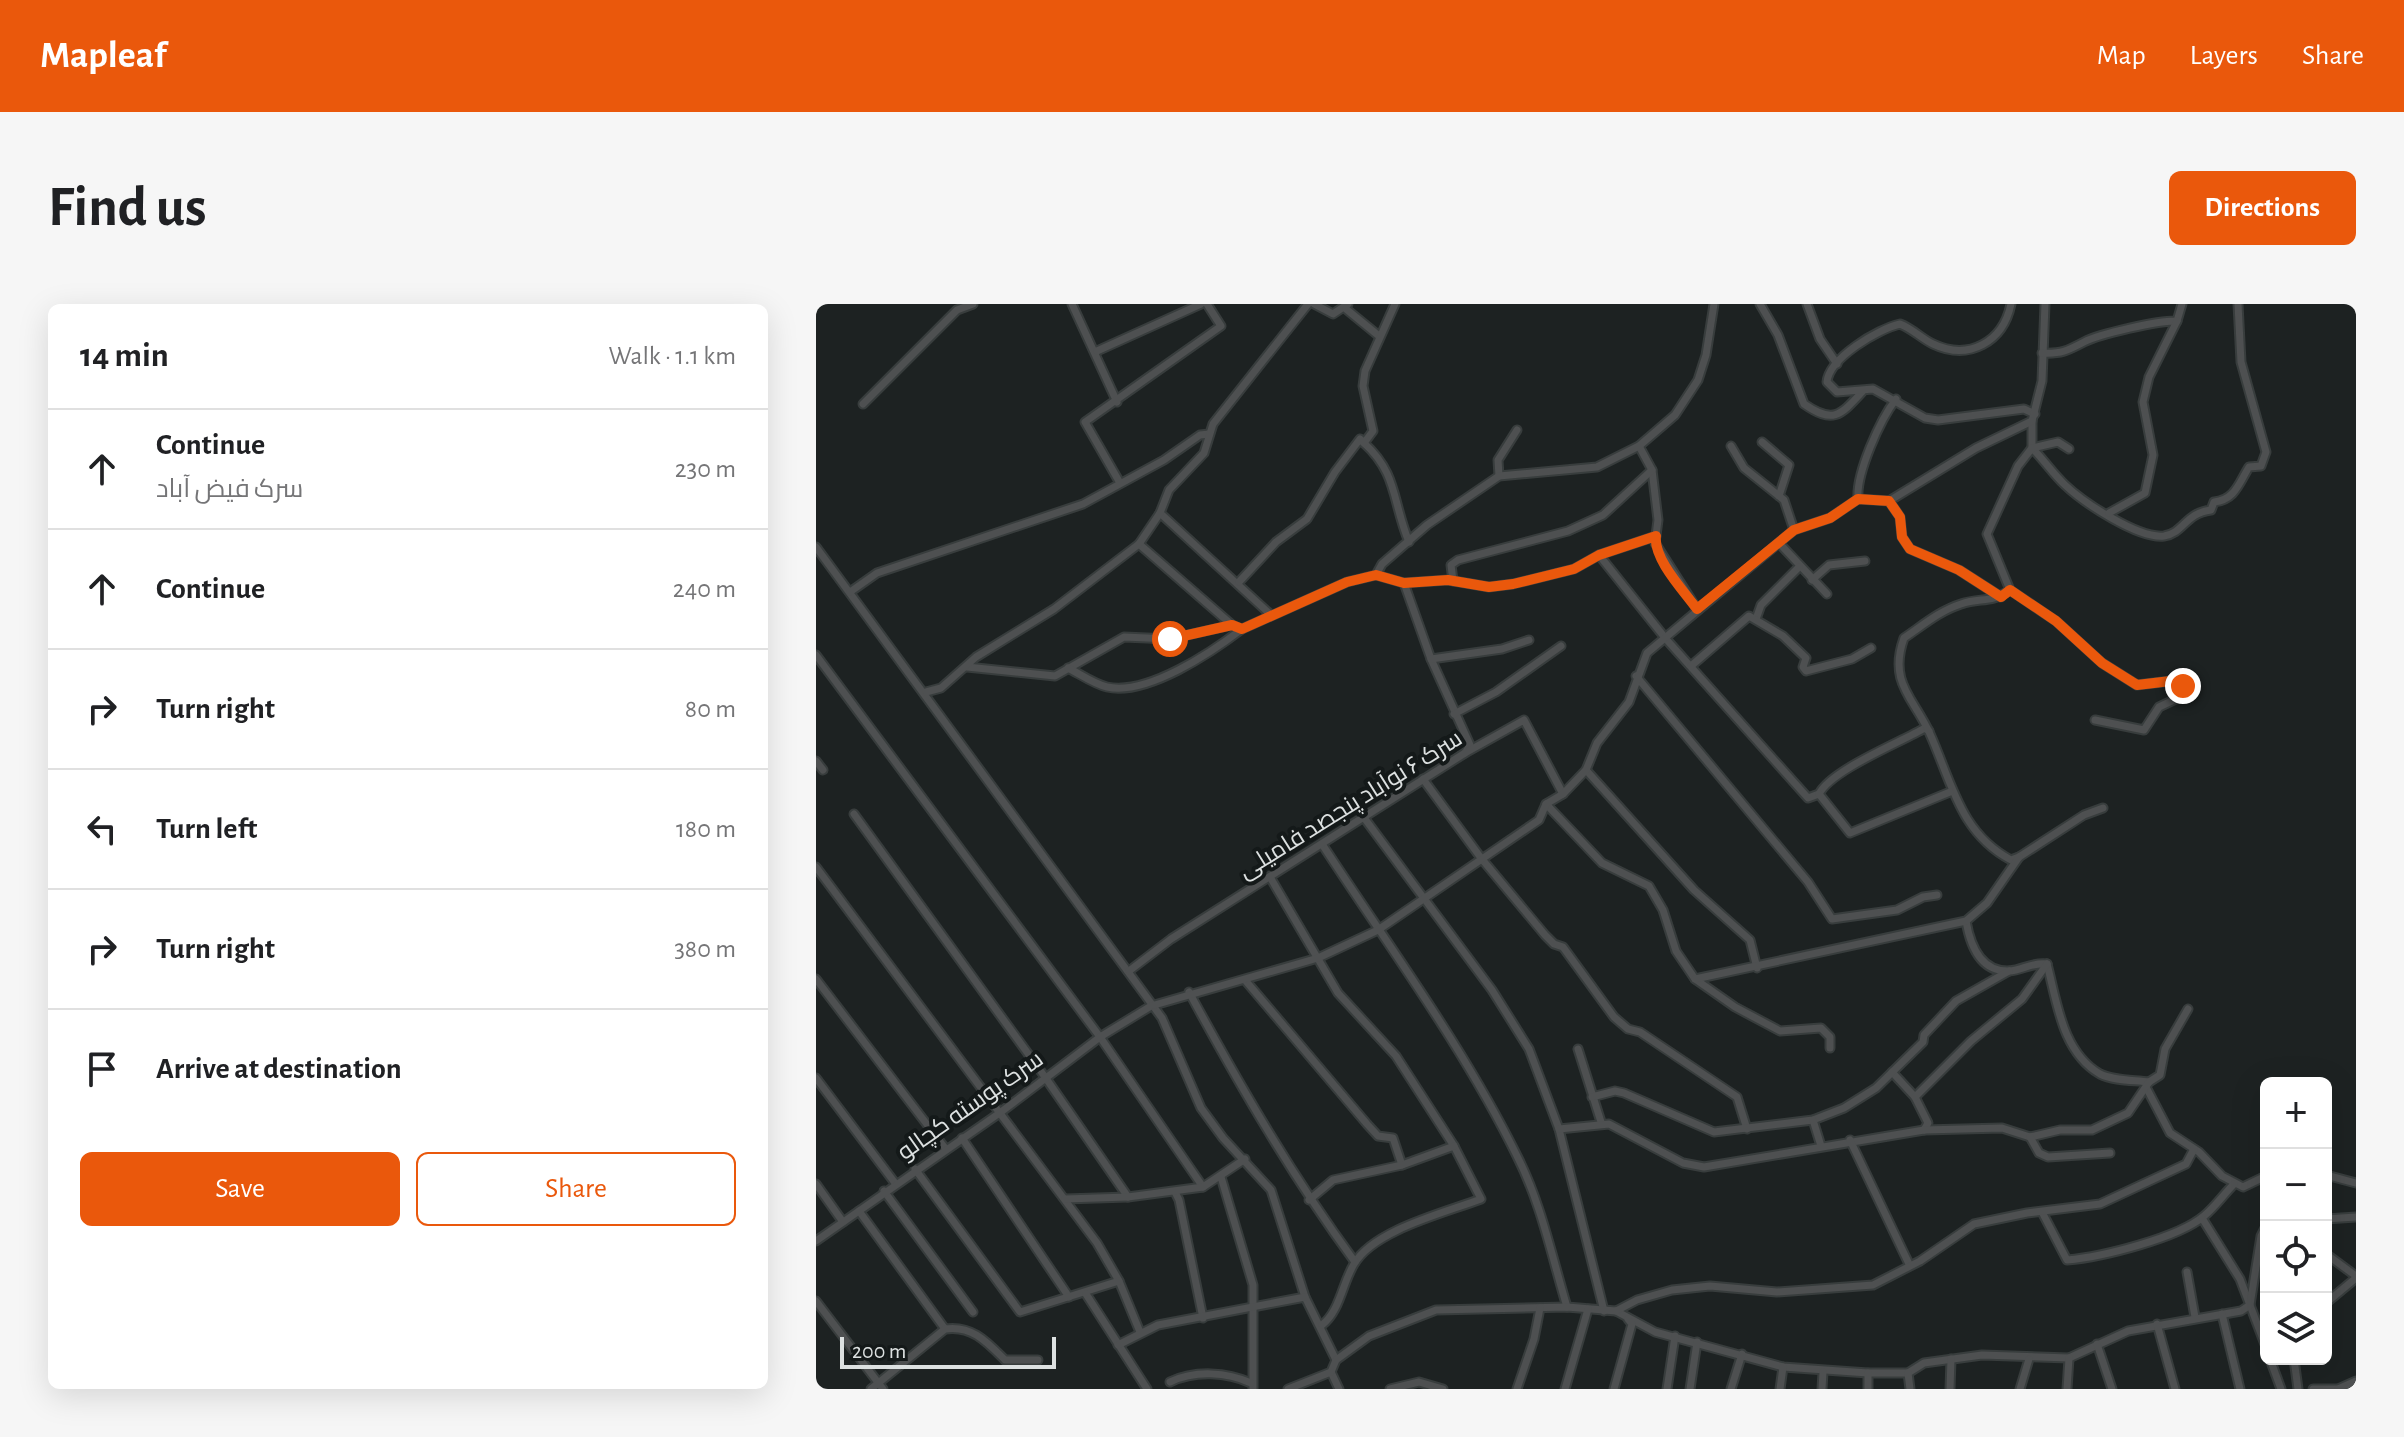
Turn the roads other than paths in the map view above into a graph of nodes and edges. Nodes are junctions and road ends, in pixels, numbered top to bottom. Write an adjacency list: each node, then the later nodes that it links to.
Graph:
1 (973, 304): 24 (street)
2 (1072, 304): 18 (street)
3 (1201, 304): 18 (street)
4 (1207, 304): 23 (street)
5 (1308, 304): 27 (street)
6 (1314, 304): 15 (street)
7 (1395, 304): 17 (street)
8 (1714, 304): 30 (street)
9 (1760, 304): 21 (street)
10 (1807, 304): 20 (street)
11 (2011, 304): 20 (street)
12 (2045, 304): 19 (street)
13 (2182, 304): 16 (street)
14 (2238, 304): 41 (street)
15 (1347, 306): 17 (street)
16 (2177, 321): 19 (street); 41 (street)
17 (1379, 336): 29 (street)
18 (1097, 351): 23 (street)
19 (2042, 353): 25 (street)
20 (1837, 364): 21 (street)
21 (1862, 392): 22 (street)
22 (1896, 399): 25 (street); 38 (street)
23 (1117, 402): 36 (street)
24 (863, 404)
25 (2033, 417): 32 (street); 39 (street)
26 (1517, 430): 35 (street)
27 (1209, 434): 36 (street); 40 (street)
28 (1762, 442): 37 (street)
29 (1364, 443): 44 (street); 54 (street)
30 (1639, 446): 34 (street); 35 (street)
31 (1731, 446): 37 (street)
32 (2032, 448): 33 (street); 41 (street); 56 (street)
33 (2069, 449)
34 (1651, 464): 43 (street); 53 (street)
35 (1499, 476): 44 (street)
36 (1120, 483): 57 (street)
37 (1779, 496): 42 (street)
38 (1858, 499): 39 (street); 42 (street)
39 (1889, 501): 59 (street)
40 (1160, 513): 46 (street); 54 (street)
41 (2109, 513)
42 (1794, 530): 45 (street, سرک پوسته کچالو)
43 (1656, 536): 48 (street); 60 (street)
44 (1409, 542): 51 (street)
45 (1779, 543): 50 (street); 60 (street, سرک پوسته کچالو)
46 (1139, 544): 63 (street); 72 (street)
47 (816, 547): 57 (street)
48 (1599, 555): 53 (street); 65 (street)
49 (1865, 561): 52 (street)
50 (1799, 567): 52 (street); 62 (street)
51 (1376, 575): 55 (street); 61 (street)
52 (1812, 580): 58 (street)
53 (1453, 581): 55 (street)
54 (1239, 582): 61 (street)
55 (1404, 583): 70 (street)
56 (2010, 590): 59 (street); 77 (street)
57 (850, 592): 75 (street)
58 (1827, 594)
59 (2001, 597): 78 (street)
60 (1697, 609): 65 (street, سرک پوسته کچالو)
61 (1271, 615): 64 (street)
62 (1756, 619): 68 (street); 71 (street)
63 (1232, 625): 64 (street); 73 (street)
64 (1242, 629): 73 (street)
65 (1666, 639): 71 (street); 74 (street, سرک پوسته کچالو)
66 (1529, 640): 70 (street)
67 (1561, 646): 76 (street)
68 (1871, 648)
69 (816, 655): 111 (street)
70 (1431, 659): 76 (street)
71 (1691, 666): 86 (street)
72 (967, 667): 73 (street); 75 (street)
73 (1068, 668)
74 (1636, 676): 82 (street, سرک پوسته کچالو); 96 (street)
75 (926, 692): 103 (street)
76 (1454, 714): 79 (street)
77 (2095, 720)
78 (1929, 731): 84 (street); 86 (street)
79 (1465, 753): 83 (street, سرک ۶ نوآباد پنجصد فامیلی); 85 (street, سرک ۶ نوآباد پنجصد فامیلی)
80 (816, 761): 81 (street)
81 (823, 770)
82 (1586, 770): 85 (street, سرک پوسته کچالو); 102 (street)
83 (1423, 779): 90 (street, سرک ۶ نوآباد پنجصد فامیلی); 93 (street)
84 (1950, 792): 86 (street); 92 (street)
85 (1563, 794): 87 (street, سرک پوسته کچالو)
86 (1819, 794)
87 (1546, 804): 93 (street, سرک پوسته کچالو); 106 (street)
88 (2103, 808): 92 (street)
89 (854, 814): 115 (street)
90 (1365, 819): 91 (street, سرک ۶ نوآباد پنجصد فامیلی); 97 (street)
91 (1322, 844): 95 (street, سرک ۶ نوآباد پنجصد فامیلی); 99 (street)
92 (2019, 857): 98 (street)
93 (1481, 858): 97 (street, سرک پوسته کچالو); 124 (street)
94 (816, 867): 120 (street)
95 (1270, 877): 100 (street); 103 (street, سرک ۶ نوآباد پنجصد فامیلی)
96 (1937, 895)
97 (1424, 897): 99 (street, سرک پوسته کچالو); 123 (street)
98 (1966, 921): 102 (street); 104 (street)
99 (1378, 930): 100 (street, سرک پوسته کچالو); 170 (street)
100 (1318, 958): 107 (street, سرک پوسته کچالو); 129 (street)
101 (2047, 964): 104 (street); 117 (street); 119 (street)
102 (1757, 968): 106 (street)
103 (1129, 971): 109 (street)
104 (2009, 971): 114 (street)
105 (816, 979): 131 (street)
106 (1695, 979): 112 (street)
107 (1245, 980): 108 (street, سرک پوسته کچالو); 135 (street)
108 (1189, 992): 109 (street, سرک پوسته کچالو); 149 (street)
109 (1151, 1006): 111 (street, سرک پوسته کچالو); 134 (street)
110 (2188, 1009): 117 (street)
111 (1100, 1037): 115 (street, سرک پوسته کچالو); 144 (street)
112 (1830, 1048)
113 (1578, 1049): 118 (street)
114 (1892, 1072): 119 (street); 121 (street)
115 (1045, 1077): 120 (street, سرک پوسته کچالو); 147 (street)
116 (816, 1078): 140 (street)
117 (2148, 1085): 126 (street); 132 (street)
118 (1592, 1097): 122 (street); 124 (street)
119 (1915, 1097): 125 (street)
120 (1001, 1112): 127 (street, سرک پوسته کچالو); 148 (street)
121 (1813, 1120): 124 (street); 130 (street)
122 (1601, 1122): 123 (street); 130 (street)
123 (1559, 1129): 174 (street)
124 (1747, 1129)
125 (1924, 1130): 126 (street); 128 (street)
126 (2030, 1137): 133 (street)
127 (962, 1138): 131 (street, سرک پوسته کچالو); 165 (street)
128 (1850, 1140): 130 (street); 160 (street)
129 (1454, 1146): 135 (street); 159 (street)
130 (1821, 1146)
131 (945, 1148): 136 (street, سرک پوسته کچالو)
132 (2194, 1149): 143 (street); 151 (street)
133 (2110, 1153)
134 (1245, 1159): 137 (street); 166 (street)
135 (1402, 1165): 149 (street)
136 (915, 1169): 140 (street, سرک پوسته کچالو); 165 (street)
137 (1221, 1177): 144 (street); 172 (street)
138 (2332, 1177): 141 (street)
139 (2260, 1179): 143 (street)
140 (895, 1183): 145 (street, سرک پوسته کچالو)
141 (2356, 1183)
142 (816, 1184): 155 (street)
143 (2234, 1184): 153 (street)
144 (1203, 1187): 146 (street)
145 (884, 1191): 150 (street, سرک پوسته کچالو); 176 (street)
146 (1175, 1192): 147 (street); 180 (street)
147 (1128, 1197): 148 (street)
148 (1065, 1199): 163 (street)
149 (1309, 1200): 159 (street)
150 (859, 1211): 155 (street, سرک پوسته کچالو); 183 (street)
151 (2042, 1212): 153 (street); 160 (street)
152 (2356, 1217): 154 (street)
153 (2202, 1218): 169 (street)
154 (2332, 1219)
155 (843, 1222): 156 (street, سرک پوسته کچالو)
156 (816, 1241)
157 (2260, 1242): 169 (street)
158 (2332, 1259): 162 (street)
159 (1355, 1262): 182 (street)
160 (1909, 1264): 175 (street)
161 (2187, 1272): 179 (street)
162 (2356, 1277): 167 (street)
163 (1119, 1281): 164 (street); 185 (street)
164 (1086, 1294): 165 (street); 189 (street)
165 (1069, 1297)
166 (1305, 1297): 172 (street); 182 (street)
167 (2332, 1298)
168 (816, 1301): 207 (street)
169 (2250, 1305): 177 (street); 184 (street)
170 (1567, 1307): 171 (street); 173 (street)
171 (1540, 1308): 195 (street); 213 (street)
172 (1255, 1309): 180 (street); 205 (street)
173 (1588, 1309): 174 (street); 214 (street)
174 (1604, 1311): 175 (street)
175 (1616, 1311): 178 (street)
176 (973, 1312)
177 (2222, 1314): 179 (street); 228 (street)
178 (1626, 1317): 186 (street); 215 (street)
179 (2195, 1317): 181 (street)
180 (1203, 1318): 185 (street)
181 (2157, 1324): 188 (street); 227 (street)
182 (1322, 1325): 195 (street)
183 (945, 1329): 194 (street); 207 (street)
184 (2260, 1331)
185 (1140, 1332): 189 (street)
186 (1675, 1336): 187 (street); 216 (street)
187 (1697, 1342): 190 (street); 217 (street)
188 (2097, 1344): 191 (street); 226 (street)
189 (1118, 1345): 208 (street)
190 (1742, 1354): 198 (street); 218 (street)
191 (2069, 1358): 193 (street); 225 (street)
192 (1951, 1359): 193 (street); 202 (street); 223 (street)
193 (2029, 1359): 224 (street)
194 (1038, 1360)
195 (1336, 1360): 199 (street)
196 (2272, 1365): 229 (street)
197 (2295, 1365): 230 (street)
198 (1783, 1367): 200 (street); 219 (street)
199 (1331, 1372): 206 (street); 210 (street)
200 (1823, 1372): 201 (street); 220 (street)
201 (1868, 1373): 202 (street); 221 (street)
202 (1908, 1373): 222 (street)
203 (2356, 1381): 232 (street)
204 (1170, 1382): 205 (street)
205 (1252, 1386)
206 (1308, 1386): 209 (street)
207 (877, 1387)
208 (1147, 1389)
209 (1288, 1389)
210 (1339, 1389)
211 (1390, 1389): 212 (street)
212 (1443, 1389)
213 (1517, 1389)
214 (1565, 1389)
215 (1614, 1389)
216 (1667, 1389)
217 (1690, 1389)
218 (1731, 1389)
219 (1780, 1389)
220 (1822, 1389)
221 (1868, 1389)
222 (1910, 1389)
223 (1950, 1389)
224 (2020, 1389)
225 (2067, 1389)
226 (2112, 1389)
227 (2175, 1389)
228 (2240, 1389)
229 (2281, 1389)
230 (2298, 1389)
231 (2313, 1389): 232 (street)
232 (2337, 1389)

